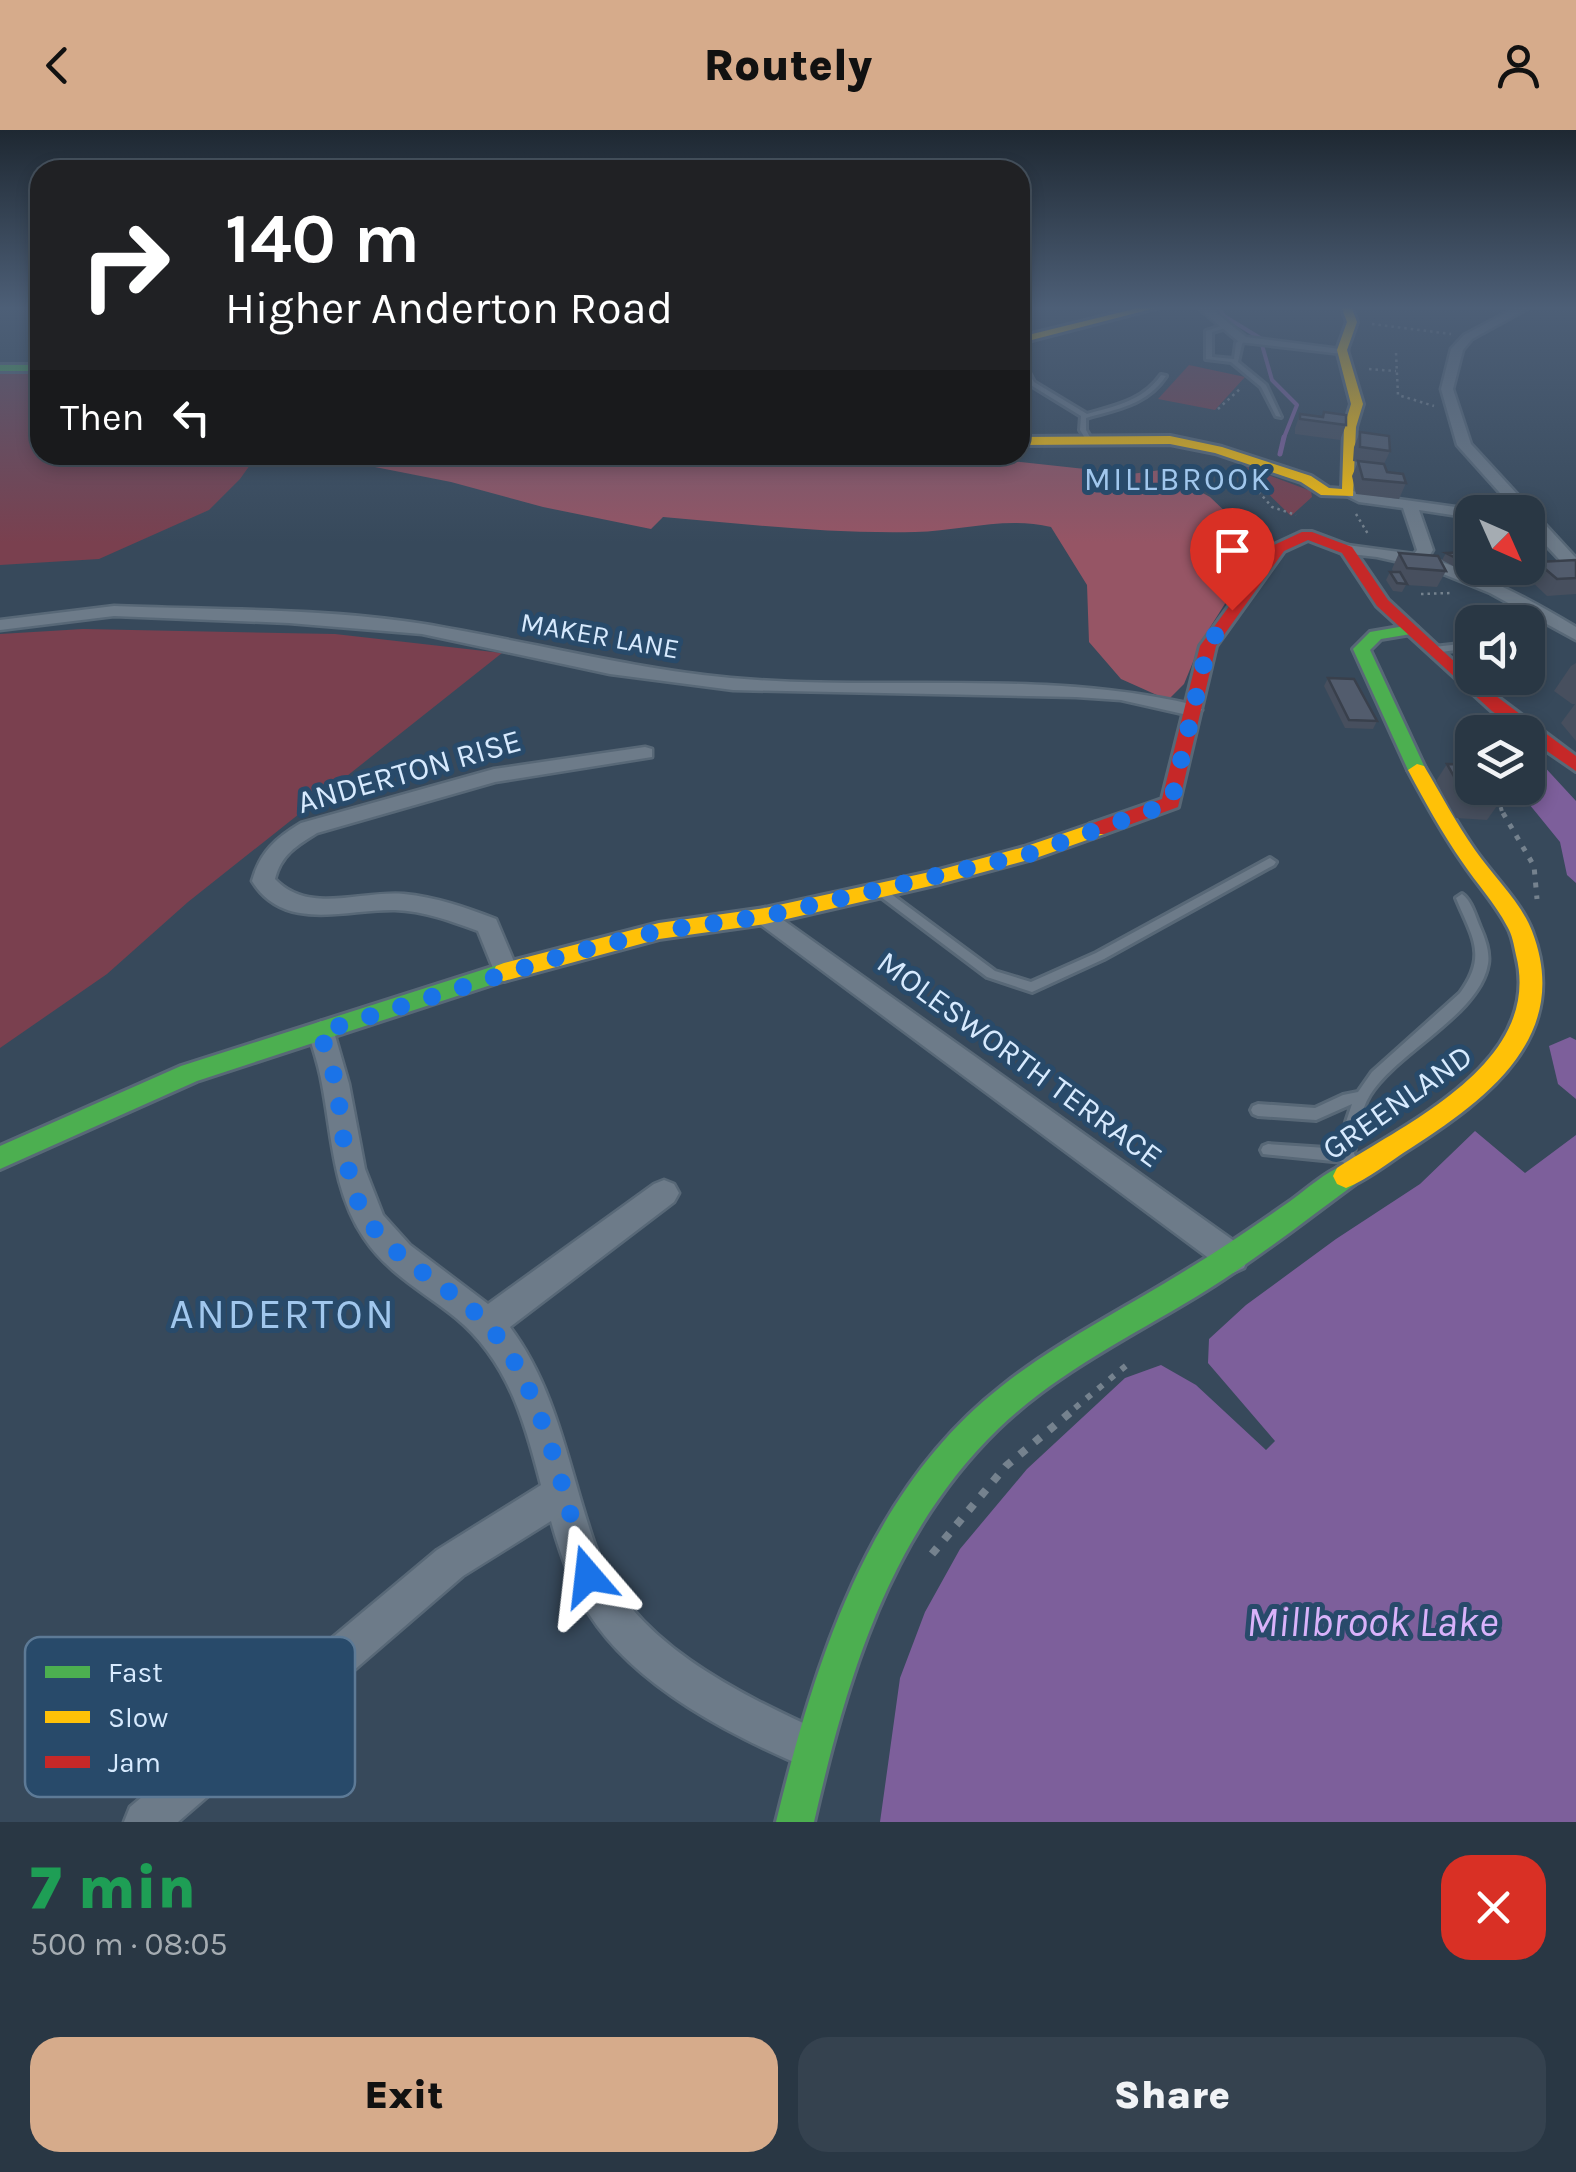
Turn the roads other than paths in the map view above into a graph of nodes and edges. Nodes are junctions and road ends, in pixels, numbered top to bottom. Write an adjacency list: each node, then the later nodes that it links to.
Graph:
1 (1034, 385): 6 (lane)
2 (1157, 385): 6 (lane)
3 (1263, 385): 7 (lane)
4 (1352, 385): 10 (street)
5 (1448, 385): 11 (street)
6 (1086, 416): 9 (lane)
7 (1278, 416)
8 (1030, 442): 9 (street)
9 (1090, 442): 10 (street)
10 (1344, 494): 12 (street); 14 (street)
11 (1507, 495)
12 (1409, 505): 13 (street); 19 (street)
13 (1455, 512)
14 (1308, 527): 18 (street); 26 (street)
15 (1545, 534): 16 (street)
16 (1548, 537): 17 (street); 20 (street)
17 (1576, 539)
18 (1347, 550): 19 (street); 22 (street)
19 (1420, 560): 23 (street)
20 (1576, 568)
21 (0, 624): 26 (street, MAKER LANE)
22 (1410, 630): 25 (street); 39 (street, GREENLAND)
23 (1576, 635)
24 (1455, 648): 25 (lane)
25 (1434, 650): 28 (street)
26 (1192, 710): 30 (street)
27 (645, 753): 33 (street, ANDERTON RISE)
28 (1576, 765)
29 (1270, 862): 30 (lane)
30 (879, 890): 32 (street)
31 (1462, 898): 35 (lane)
32 (766, 916): 33 (street); 41 (street, MOLESWORTH TERRACE)
33 (506, 971): 34 (street)
34 (320, 1032): 38 (street); 42 (street)
35 (1363, 1096): 36 (lane); 39 (lane)
36 (1258, 1110)
37 (1268, 1150): 39 (lane)
38 (0, 1158)
39 (1353, 1162): 41 (street, GREENLAND)
40 (664, 1194): 42 (street)
41 (1233, 1258): 45 (street, GREENLAND)
42 (487, 1324): 43 (street)
43 (562, 1494): 44 (street); 45 (street)
44 (355, 1643)
45 (810, 1748): 48 (street, GREENLAND)
46 (174, 1797): 47 (street)
47 (145, 1822)
48 (796, 1822)

